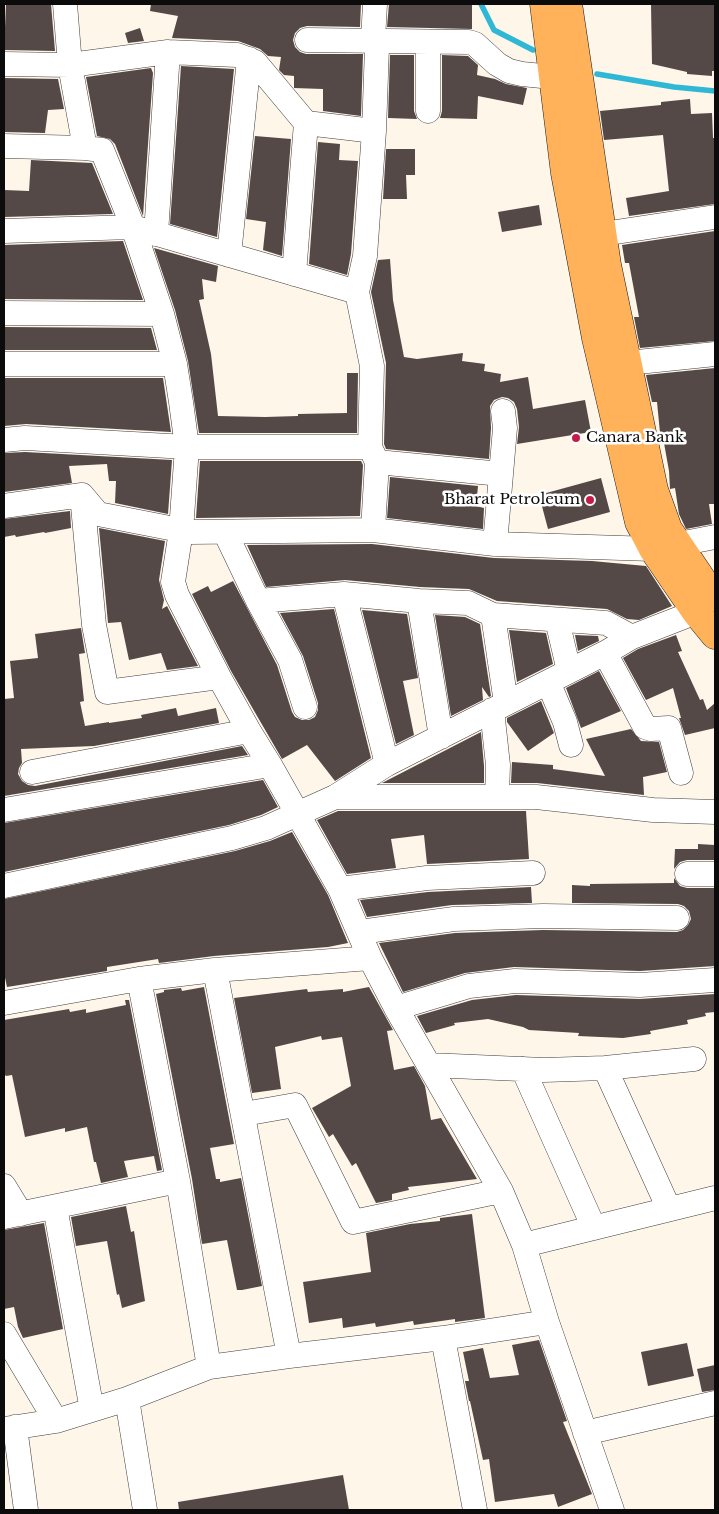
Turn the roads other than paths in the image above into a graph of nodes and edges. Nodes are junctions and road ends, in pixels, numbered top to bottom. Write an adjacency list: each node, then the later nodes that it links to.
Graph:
1 (65, 4): 11 (street)
2 (375, 4): 6 (street)
3 (544, 4): 12 (main road)
4 (568, 4): 22 (main road)
5 (307, 40): 6 (street)
6 (373, 40): 7 (street); 15 (street)
7 (428, 42): 12 (street); 13 (street)
8 (168, 52): 9 (street); 11 (street); 21 (street)
9 (249, 59): 14 (street); 23 (street)
10 (4, 64): 11 (street)
11 (70, 65): 17 (street)
12 (552, 77): 22 (main road)
13 (428, 111)
14 (306, 123): 15 (street); 24 (street)
15 (374, 131): 25 (street)
16 (4, 146): 17 (street)
17 (85, 148): 19 (street)
18 (715, 217): 22 (street)
19 (132, 227): 20 (street); 21 (street); 27 (street)
20 (4, 231)
21 (156, 234): 23 (street)
22 (590, 236): 29 (main road); 44 (main road)
23 (229, 255): 24 (street)
24 (294, 274): 25 (street)
25 (357, 292): 35 (street)
26 (4, 313): 27 (street)
27 (162, 314): 31 (street)
28 (715, 354): 29 (street)
29 (628, 363): 44 (main road)
30 (4, 364): 31 (street)
31 (175, 364): 34 (street)
32 (503, 411): 36 (street)
33 (4, 440): 34 (street)
34 (187, 447): 35 (street); 40 (street)
35 (373, 455): 36 (street); 39 (street)
36 (501, 474): 43 (street)
37 (82, 495): 38 (street); 40 (street); 54 (street)
38 (4, 506)
39 (373, 530): 41 (street); 43 (street)
40 (182, 531): 41 (street); 54 (street)
41 (225, 532): 46 (street)
42 (715, 538): 44 (street)
43 (495, 544): 44 (street)
44 (665, 546): 48 (main road)
45 (344, 594): 46 (street); 47 (street); 61 (street)
46 (258, 601): 56 (street)
47 (419, 601): 49 (street); 59 (street)
48 (705, 604): 51 (main road); 52 (street)
49 (493, 615): 50 (street); 57 (street)
50 (557, 620): 52 (street); 55 (street)
51 (715, 635)
52 (632, 637): 53 (street)
53 (605, 653): 55 (street); 64 (street)
54 (219, 677): 58 (street)
55 (558, 677): 57 (street); 60 (street)
56 (305, 707)
57 (499, 707): 59 (street); 66 (street)
58 (249, 731): 62 (street); 63 (street)
59 (441, 737): 61 (street)
60 (572, 746)
61 (387, 764): 65 (street)
62 (270, 765): 67 (street); 69 (street)
63 (32, 772)
64 (681, 773)
65 (335, 797): 66 (street); 69 (street)
66 (498, 797): 68 (street)
67 (4, 810)
68 (715, 812)
69 (298, 814): 73 (street); 74 (street)
70 (534, 873): 74 (street)
71 (688, 874): 72 (street)
72 (715, 874)
73 (4, 886)
74 (340, 889): 76 (street)
75 (677, 918): 76 (street)
76 (360, 932): 77 (street)
77 (370, 958): 78 (street); 82 (street)
78 (215, 970): 79 (street); 87 (street)
79 (140, 980): 81 (street); 88 (street)
80 (715, 980): 82 (street)
81 (4, 1003)
82 (396, 1008): 84 (street)
83 (694, 1059): 85 (street)
84 (429, 1065): 86 (street); 90 (street)
85 (604, 1068): 86 (street); 93 (street)
86 (523, 1069): 95 (street)
87 (244, 1114): 90 (street); 100 (street)
88 (178, 1181): 92 (street); 101 (street)
89 (4, 1186): 94 (street)
90 (502, 1191): 96 (street)
91 (715, 1198): 93 (street)
92 (55, 1207): 94 (street); 104 (street)
93 (669, 1209): 95 (street)
94 (12, 1216)
95 (594, 1228): 96 (street)
96 (524, 1245): 97 (street)
97 (547, 1322): 99 (street); 107 (street)
98 (4, 1334): 105 (street)
99 (443, 1338): 100 (street); 110 (street)
100 (289, 1356): 101 (street)
101 (208, 1367): 102 (street)
102 (127, 1399): 104 (street); 109 (street)
103 (715, 1403): 107 (street)
104 (92, 1410): 105 (street)
105 (56, 1421): 106 (street)
106 (10, 1428): 108 (street)
107 (585, 1433): 111 (street)
108 (26, 1510)
109 (145, 1510)
110 (475, 1510)
111 (612, 1510)

